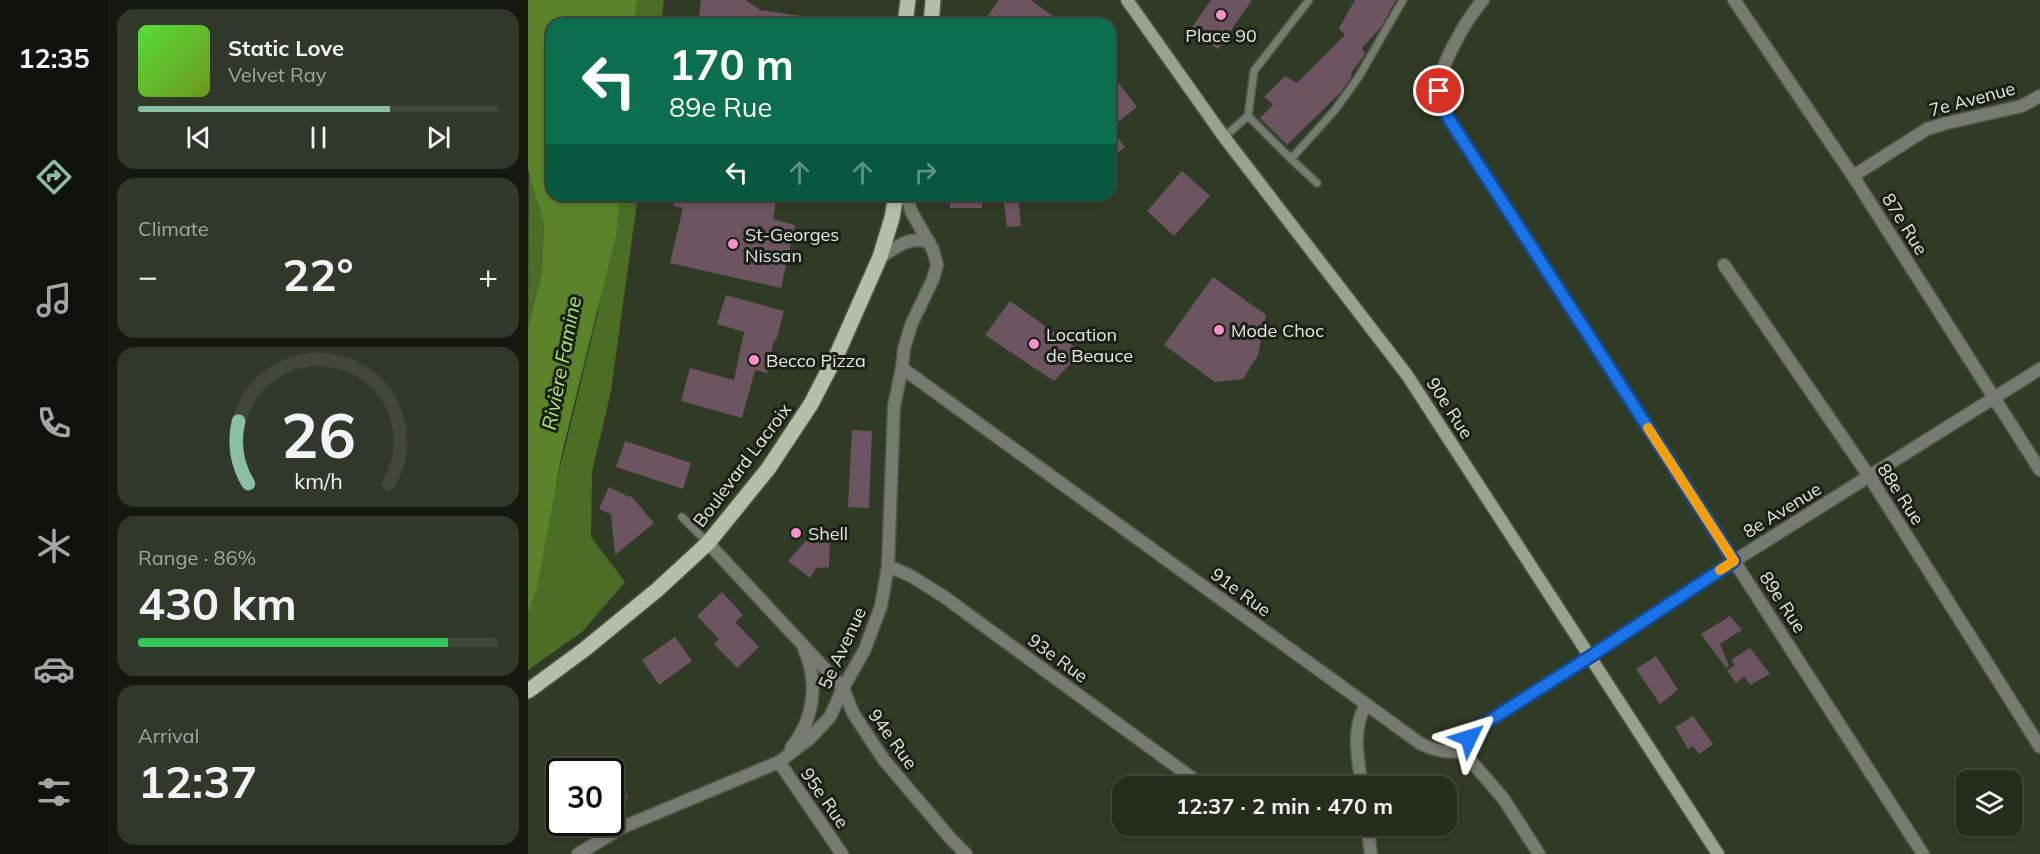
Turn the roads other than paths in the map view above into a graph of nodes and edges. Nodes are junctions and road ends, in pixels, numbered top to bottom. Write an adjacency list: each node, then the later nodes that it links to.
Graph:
1 (908, 0): 8 (main road)
2 (933, 0): 9 (main road)
3 (1127, 0): 12 (street, 90e Rue)
4 (1309, 0): 11 (lane)
5 (1403, 0): 13 (lane)
6 (1483, 0): 28 (street, 89e Rue)
7 (1734, 0): 14 (street, 87e Rue)
8 (906, 18)
9 (932, 18)
10 (2040, 96): 14 (street, 7e Avenue)
11 (1248, 116): 12 (lane); 13 (lane)
12 (1224, 137): 31 (street, 90e Rue)
13 (1291, 159): 15 (lane)
14 (1853, 176): 23 (street, 87e Rue)
15 (1317, 183)
16 (895, 201): 19 (main road, Boulevard Lacroix)
17 (908, 201): 18 (street, 5e Avenue)
18 (928, 242): 19 (street); 21 (street, 5e Avenue)
19 (880, 257): 27 (main road, Boulevard Lacroix)
20 (1724, 264): 25 (street, 88e Rue)
21 (902, 368): 29 (street, 5e Avenue); 34 (street, 91e Rue)
22 (2040, 369): 23 (street, 8e Avenue)
23 (1994, 399): 24 (street, 87e Rue); 25 (street, 8e Avenue)
24 (2040, 470)
25 (1869, 477): 28 (street, 8e Avenue); 35 (street, 88e Rue)
26 (682, 517): 27 (lane)
27 (708, 543): 30 (street, 94e Rue); 33 (main road, Boulevard Lacroix)
28 (1734, 561): 31 (street, 8e Avenue); 47 (street, 89e Rue)
29 (888, 566): 32 (street, 5e Avenue); 38 (street, 93e Rue)
30 (800, 639): 32 (street, 94e Rue); 37 (street, 94e Rue)
31 (1591, 656): 36 (street, 8e Avenue); 46 (street, 90e Rue)
32 (843, 687): 37 (street, 5e Avenue); 43 (street, 94e Rue)
33 (528, 691)
34 (1366, 705): 36 (street, 91e Rue); 39 (street)
35 (2040, 747)
36 (1462, 752): 45 (street)
37 (778, 762): 41 (street, 5e Avenue); 42 (street, 95e Rue)
38 (1189, 776)
39 (1361, 776)
40 (1369, 836): 44 (street)
41 (578, 854)
42 (842, 854)
43 (966, 854)
44 (1371, 854)
45 (1539, 854)
46 (1718, 854)
47 (1923, 854)

